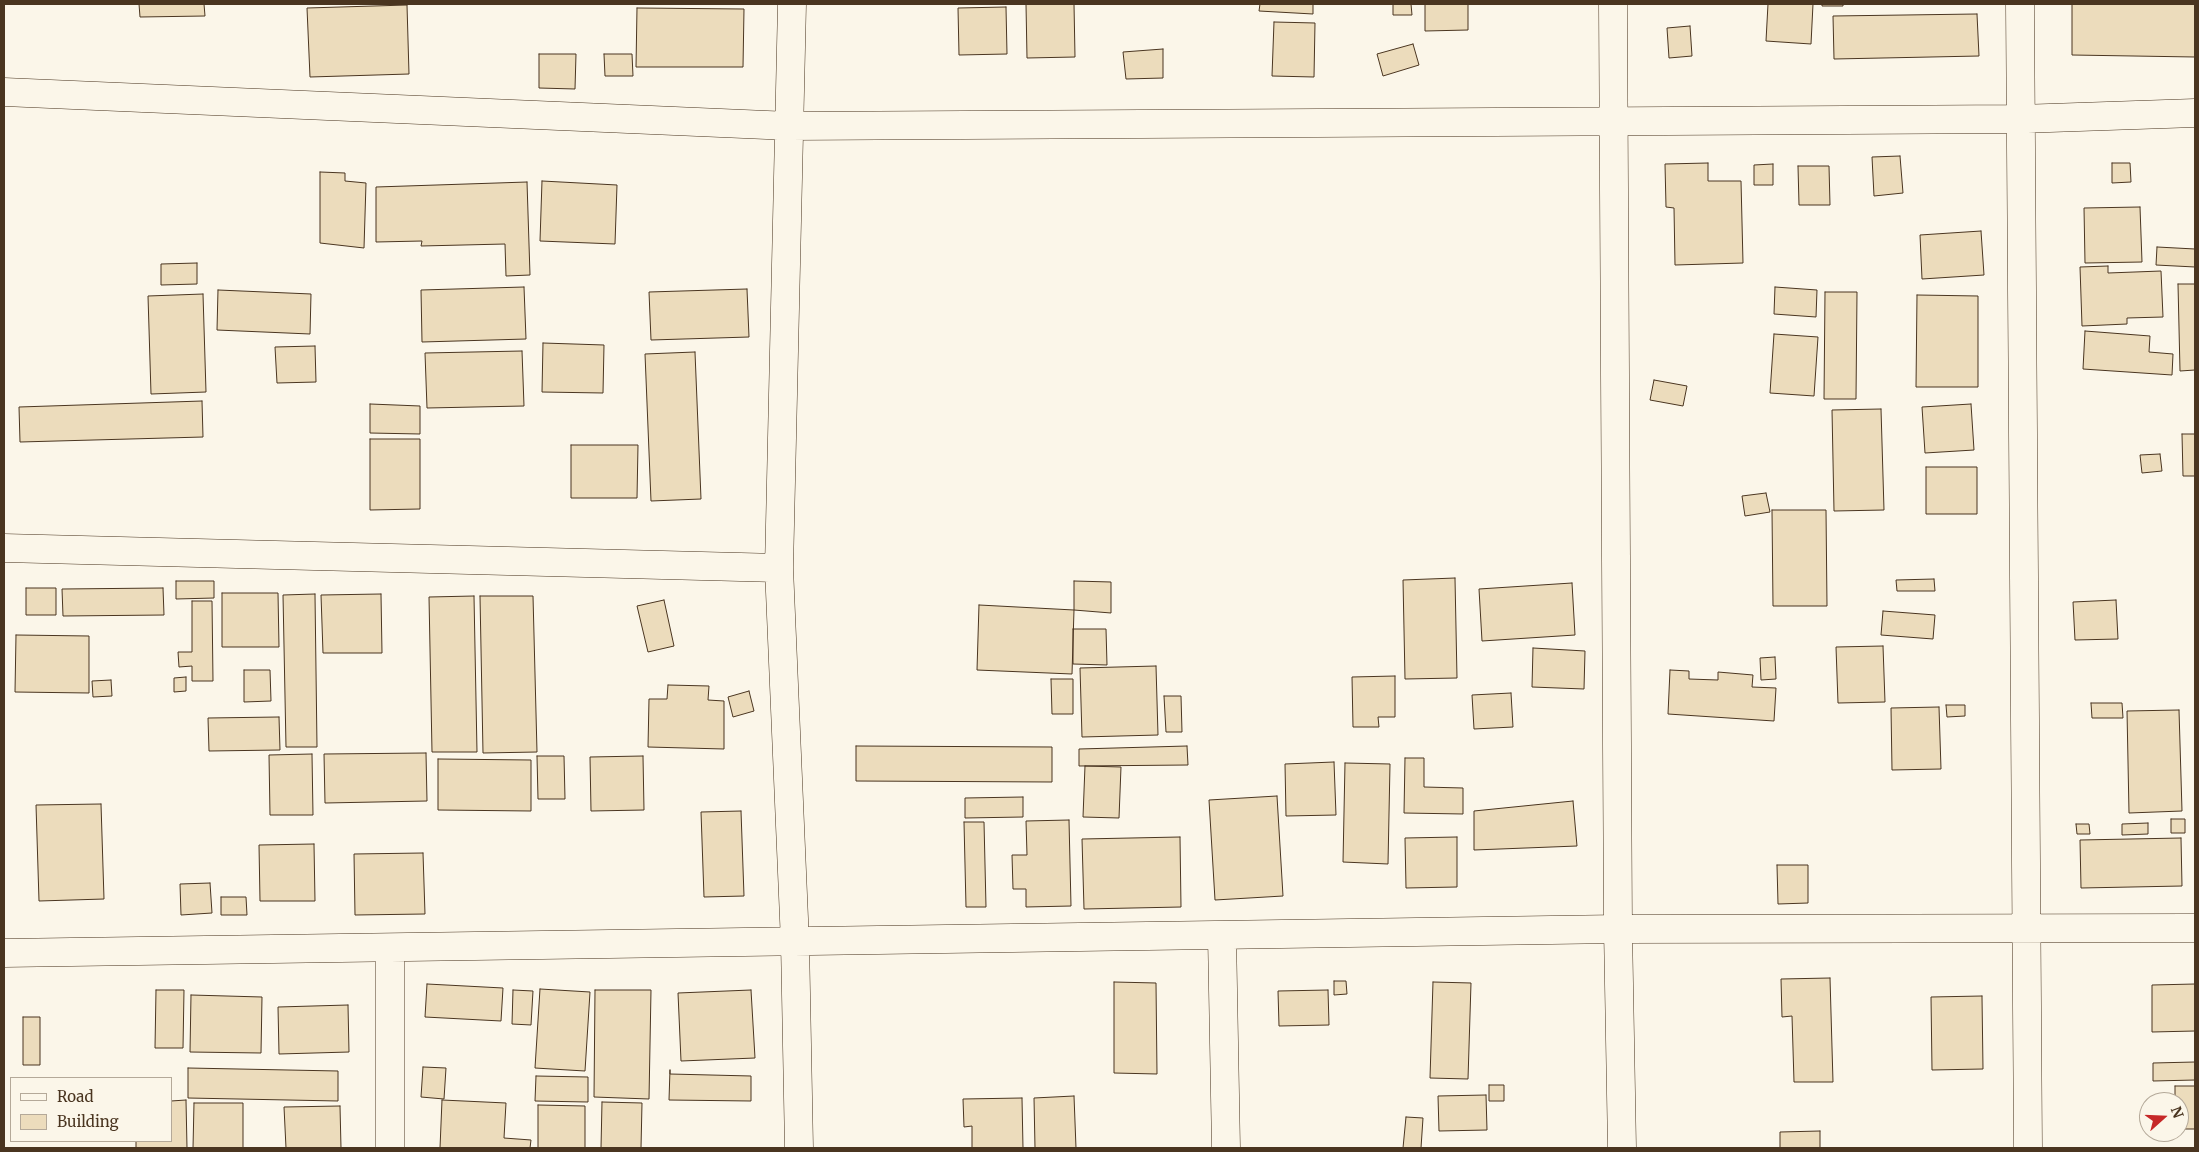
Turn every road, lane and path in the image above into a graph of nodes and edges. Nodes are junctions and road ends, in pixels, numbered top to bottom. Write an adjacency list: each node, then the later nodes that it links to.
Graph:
1 (792, 4): 8 (street)
2 (1613, 4): 7 (street)
3 (2020, 4): 6 (street)
4 (4, 92): 8 (street)
5 (2195, 113): 6 (street)
6 (2020, 119): 7 (street); 11 (street)
7 (1614, 121): 8 (street); 13 (street)
8 (790, 126): 10 (street)
9 (4, 548): 10 (street)
10 (778, 568): 15 (street)
11 (2026, 928): 12 (street); 13 (street); 22 (street)
12 (2195, 928)
13 (1618, 929): 14 (street); 21 (street)
14 (1222, 936): 15 (street); 20 (street)
15 (795, 942): 16 (street); 19 (street)
16 (390, 948): 17 (street); 18 (street)
17 (4, 953)
18 (390, 1148)
19 (799, 1148)
20 (1226, 1148)
21 (1622, 1148)
22 (2028, 1148)

